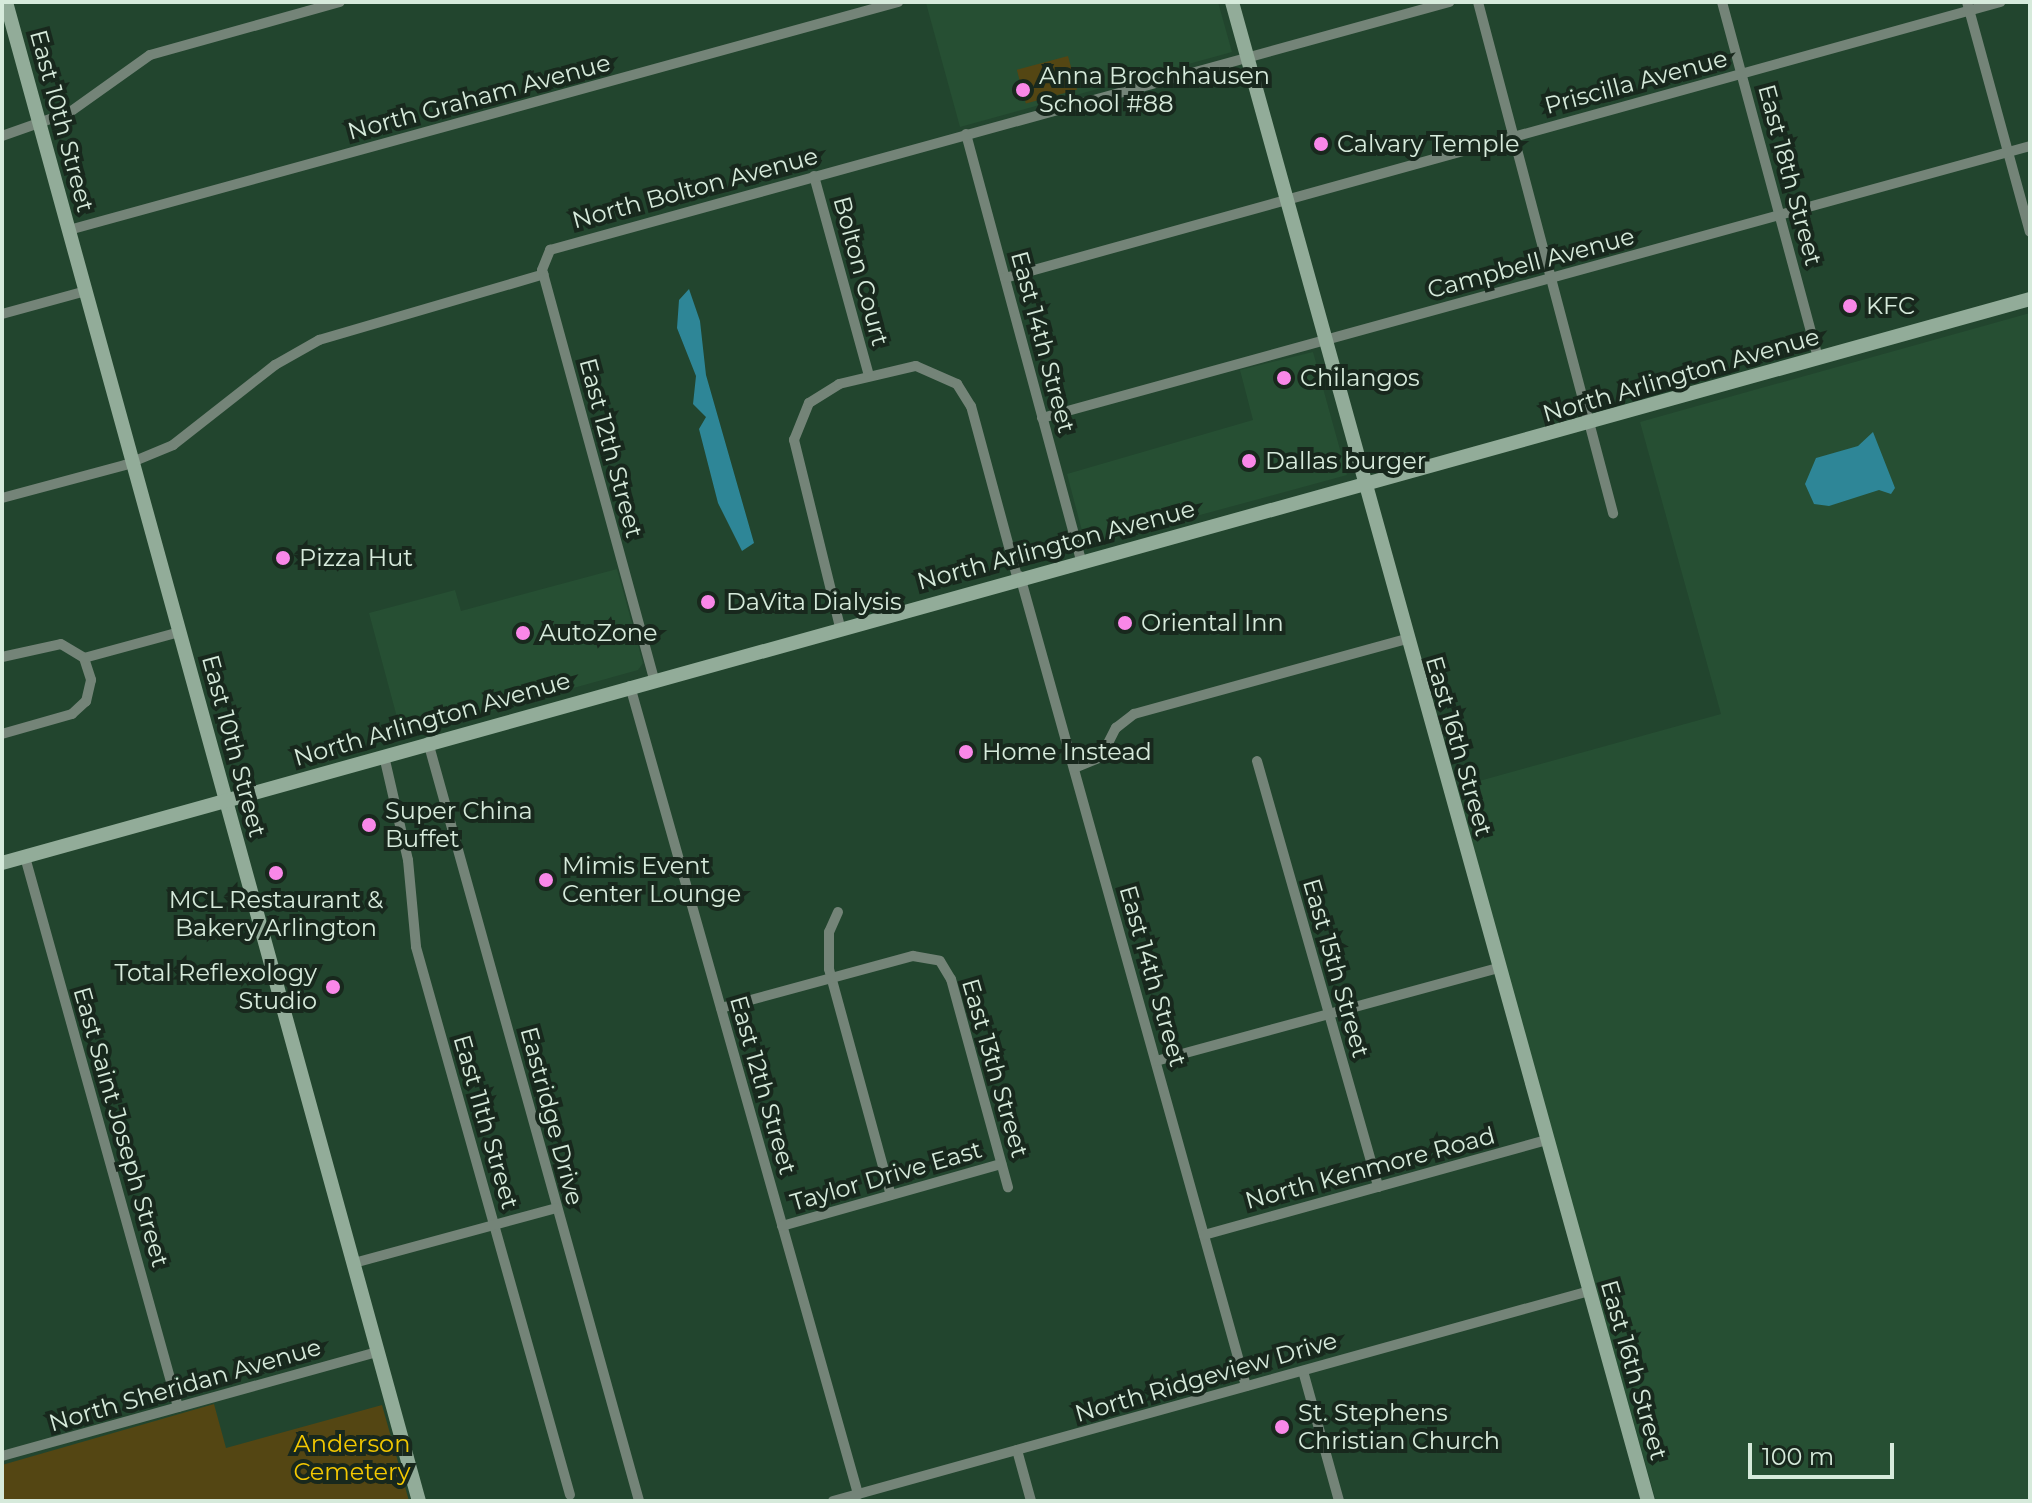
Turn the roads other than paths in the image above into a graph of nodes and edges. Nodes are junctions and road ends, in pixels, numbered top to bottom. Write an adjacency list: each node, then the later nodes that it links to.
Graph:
1 (6, 2): 12 (main road, East 10th Street)
2 (340, 2): 12 (street)
3 (898, 2): 21 (street, North Graham Avenue)
4 (1232, 2): 10 (main road, East 16th Street)
5 (1449, 2): 10 (street, North Bolton Avenue)
6 (1478, 2): 15 (street)
7 (1722, 2): 11 (street, East 18th Street)
8 (2000, 2): 9 (street, Priscilla Avenue)
9 (1968, 6): 11 (street, Priscilla Avenue); 17 (street)
10 (1247, 58): 13 (street, North Bolton Avenue); 19 (main road, East 16th Street)
11 (1742, 73): 15 (street, Priscilla Avenue); 20 (street, East 18th Street)
12 (40, 125): 14 (street); 21 (main road, East 10th Street)
13 (966, 134): 18 (street, North Bolton Avenue); 25 (street, East 14th Street)
14 (2, 136)
15 (1514, 136): 19 (street, Priscilla Avenue); 24 (street)
16 (2030, 146): 17 (street, Campbell Avenue)
17 (2008, 152): 20 (street, Campbell Avenue); 22 (street)
18 (814, 176): 23 (street, North Bolton Avenue); 31 (street, Bolton Court)
19 (1286, 200): 25 (street, Priscilla Avenue); 29 (main road, East 16th Street)
20 (1781, 215): 24 (street, Campbell Avenue); 30 (street, East 18th Street)
21 (69, 230): 26 (main road, East 10th Street)
22 (2030, 232)
23 (544, 274): 34 (street); 45 (street, East 12th Street)
24 (1553, 277): 29 (street, Campbell Avenue); 33 (street)
25 (1005, 278): 32 (street, East 14th Street)
26 (86, 291): 28 (street); 34 (main road, East 10th Street)
27 (2030, 299): 30 (main road, North Arlington Avenue)
28 (2, 314)
29 (1324, 341): 32 (street, Campbell Avenue); 35 (main road, East 16th Street)
30 (1818, 358): 33 (main road, North Arlington Avenue)
31 (869, 376): 39 (street, East 14th Street); 40 (street, East 14th Street)
32 (1042, 418): 38 (street, East 14th Street)
33 (1588, 421): 35 (main road, North Arlington Avenue); 37 (street)
34 (133, 461): 36 (street); 41 (main road, East 10th Street)
35 (1364, 487): 38 (main road, North Arlington Avenue); 42 (main road, East 16th Street)
36 (2, 498)
37 (1613, 513)
38 (1081, 560): 39 (main road, North Arlington Avenue)
39 (1019, 577): 40 (main road, North Arlington Avenue); 51 (street, East 14th Street)
40 (840, 627): 45 (main road, North Arlington Avenue)
41 (180, 632): 44 (street); 52 (main road, East 10th Street)
42 (1407, 639): 51 (street); 56 (main road, East 16th Street)
43 (2, 657): 44 (street)
44 (84, 658): 47 (street)
45 (654, 679): 46 (main road, North Arlington Avenue)
46 (630, 686): 48 (main road, North Arlington Avenue); 58 (street, East 12th Street)
47 (2, 734)
48 (428, 742): 49 (main road, North Arlington Avenue); 66 (street, Eastridge Drive)
49 (384, 756): 52 (main road, North Arlington Avenue); 67 (street, East 11th Street)
50 (1257, 761): 59 (street, East 15th Street)
51 (1074, 768): 60 (street, East 14th Street)
52 (226, 801): 53 (main road, North Arlington Avenue); 70 (main road, East 10th Street)
53 (25, 857): 54 (main road, North Arlington Avenue); 75 (street, East Saint Joseph Street)
54 (2, 863)
55 (838, 912): 57 (street)
56 (1499, 968): 59 (street); 61 (main road, East 16th Street)
57 (831, 978): 58 (street); 62 (street, East 13th Street); 65 (street)
58 (721, 1008): 68 (street, East 12th Street)
59 (1329, 1014): 60 (street); 64 (street, East 15th Street)
60 (1156, 1061): 69 (street, East 14th Street)
61 (1546, 1140): 64 (street, North Kenmore Road); 71 (main road, East 16th Street)
62 (1001, 1164): 63 (street, East 13th Street); 65 (street, Taylor Drive East)
63 (1008, 1187)
64 (1378, 1187): 69 (street, North Kenmore Road)
65 (891, 1195): 68 (street, Taylor Drive East)
66 (556, 1208): 67 (street); 81 (street, Eastridge Drive)
67 (494, 1224): 70 (street); 79 (street, East 11th Street)
68 (782, 1226): 78 (street, East 12th Street)
69 (1204, 1235): 74 (street, East 14th Street)
70 (354, 1263): 72 (main road, East 10th Street)
71 (1589, 1291): 73 (street, North Ridgeview Drive); 85 (main road, East 16th Street)
72 (378, 1352): 75 (street, North Sheridan Avenue); 80 (main road, East 10th Street)
73 (1303, 1371): 74 (street, North Ridgeview Drive); 84 (street)
74 (1246, 1386): 76 (street, North Ridgeview Drive)
75 (178, 1407): 77 (street, North Sheridan Avenue)
76 (1017, 1450): 78 (street, North Ridgeview Drive); 83 (street)
77 (2, 1456)
78 (858, 1494): 82 (street, North Ridgeview Drive)
79 (570, 1495)
80 (419, 1501)
81 (639, 1501)
82 (833, 1501)
83 (1031, 1501)
84 (1339, 1501)
85 (1648, 1501)

